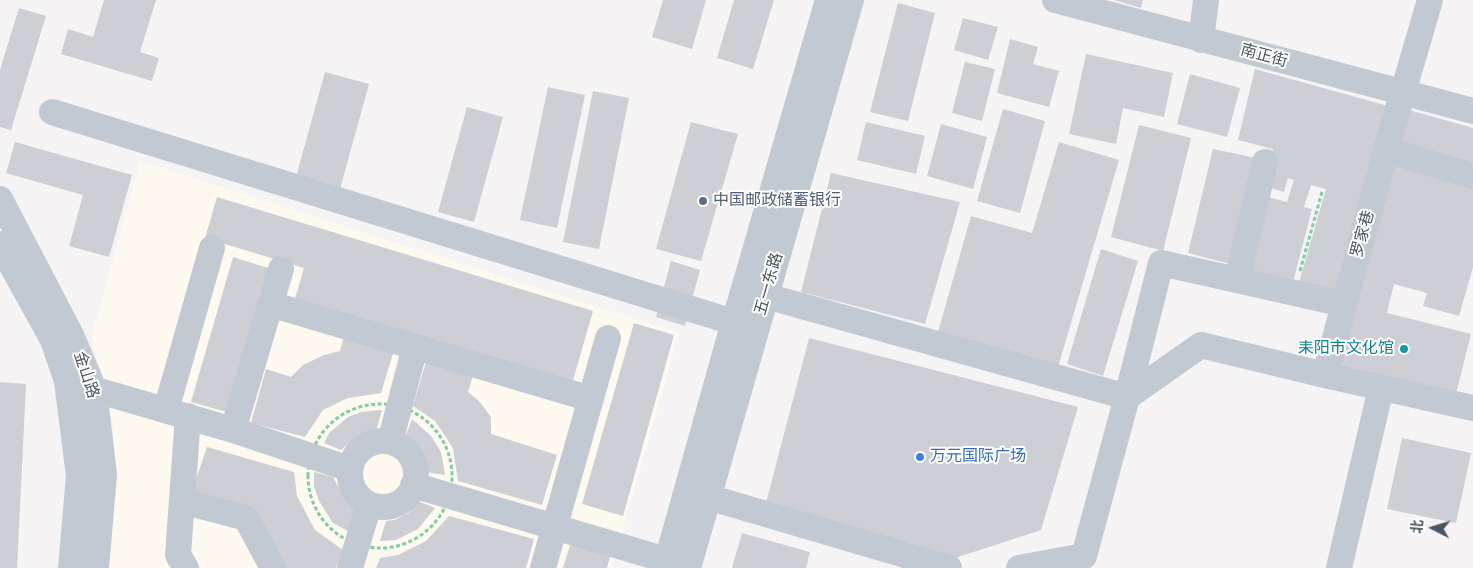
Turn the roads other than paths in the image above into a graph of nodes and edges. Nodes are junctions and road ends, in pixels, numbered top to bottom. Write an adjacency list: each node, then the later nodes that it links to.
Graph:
1 (828, 0): 21 (street, 五一东路)
2 (851, 0): 18 (street, 五一东路)
3 (1055, 0): 6 (street, 南正街)
4 (1206, 0): 6 (street)
5 (1430, 0): 7 (street, 罗家巷)
6 (1201, 40): 7 (street, 南正街)
7 (1403, 92): 8 (street, 南正街); 10 (street, 罗家巷)
8 (1473, 111)
9 (52, 112): 21 (street)
10 (1386, 150): 12 (street); 20 (street, 罗家巷)
11 (1265, 162): 17 (street)
12 (1473, 176)
13 (0, 199): 27 (street, 金山路)
14 (0, 244): 25 (street, 金山路)
15 (212, 248): 31 (street)
16 (281, 269): 19 (street)
17 (1238, 280): 20 (street); 28 (street)
18 (766, 296): 21 (street, 五一东路); 28 (street)
19 (270, 304): 23 (street); 32 (street)
20 (1344, 304): 24 (street, 罗家巷)
21 (745, 325): 36 (street, 五一东路); 41 (street, 五一东路)
22 (608, 338): 29 (street)
23 (415, 347): 29 (street); 33 (street)
24 (1325, 375): 26 (street); 28 (street)
25 (67, 381): 27 (street); 42 (street, 金山路)
26 (1381, 388): 30 (street); 49 (street)
27 (94, 389): 31 (street); 43 (street, 金山路)
28 (1127, 397): 48 (street)
29 (591, 399): 39 (street)
30 (1473, 408)
31 (177, 413): 32 (street); 37 (street)
32 (233, 430): 34 (street)
33 (390, 442): 34 (street); 35 (street)
34 (350, 469): 38 (street)
35 (413, 485): 38 (street); 39 (street)
36 (708, 496): 41 (street, 五一东路); 47 (street)
37 (182, 501): 44 (street); 45 (street)
38 (369, 504): 40 (street)
39 (554, 527): 41 (street); 46 (street)
40 (353, 556)
41 (677, 566)
42 (71, 568)
43 (96, 568)
44 (186, 568)
45 (273, 568)
46 (542, 568)
47 (949, 568)
48 (1020, 568)
49 (1339, 568)

